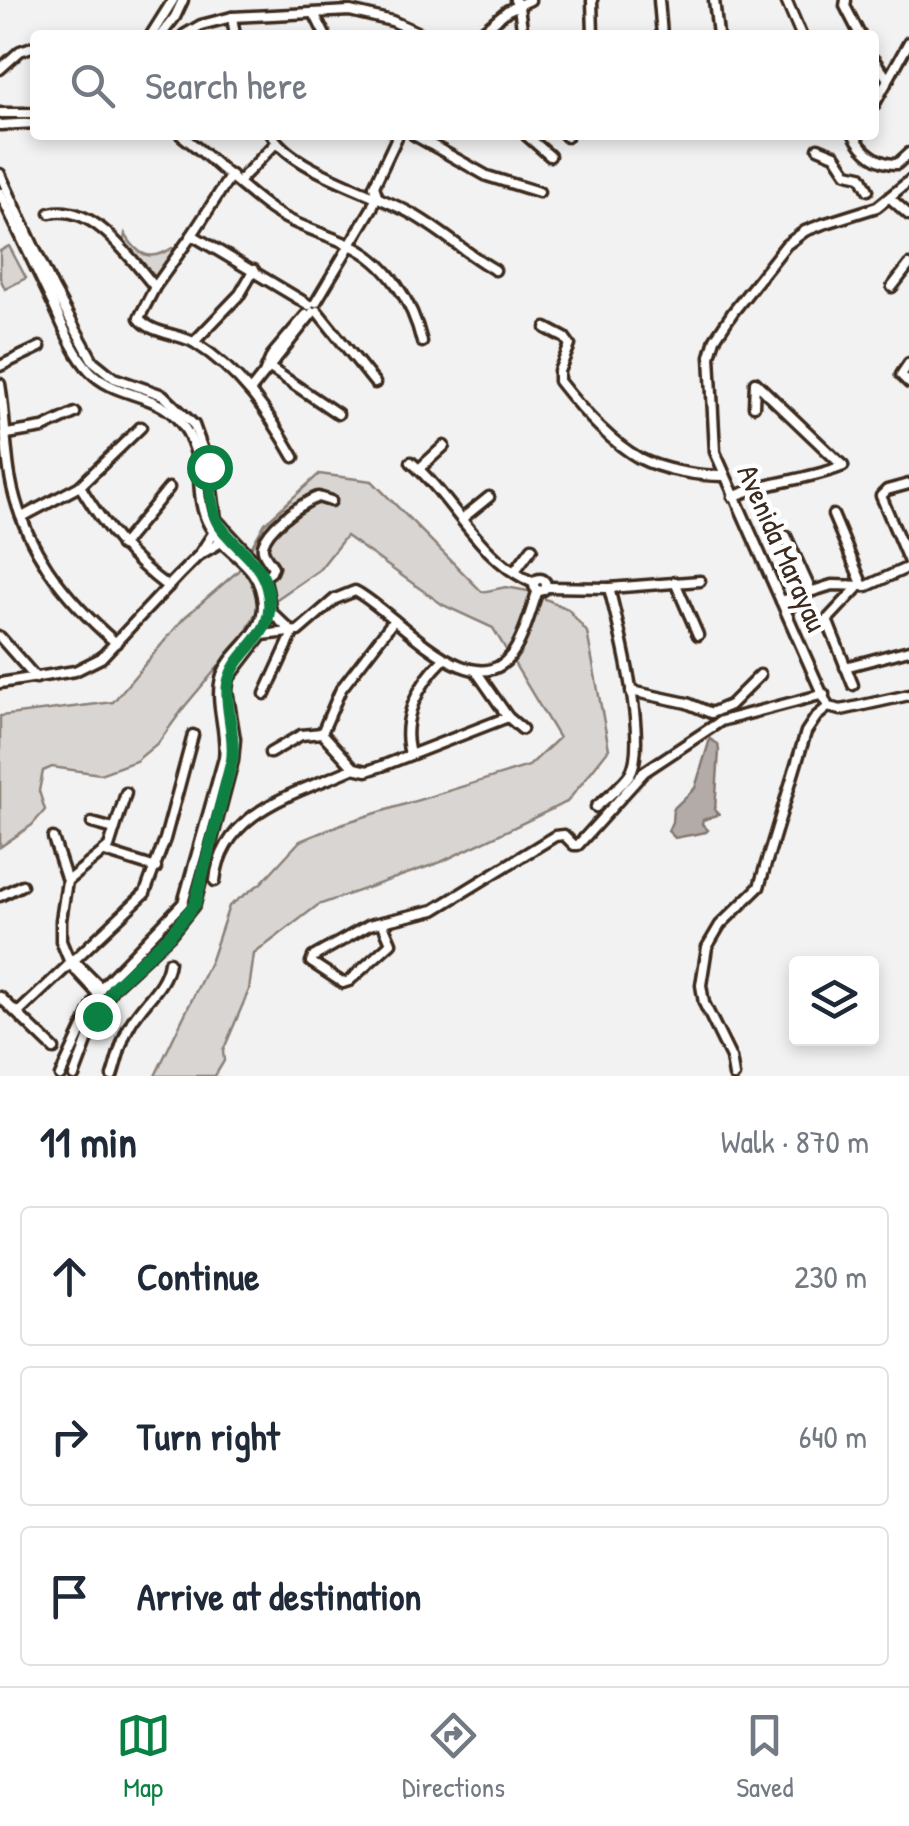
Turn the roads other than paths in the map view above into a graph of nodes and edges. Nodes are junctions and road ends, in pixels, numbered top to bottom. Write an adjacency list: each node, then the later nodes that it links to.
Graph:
1 (173, 0): 13 (street)
2 (183, 0): 14 (street)
3 (530, 0): 9 (street)
4 (592, 0): 22 (street)
5 (659, 0): 23 (street)
6 (714, 0): 24 (street)
7 (786, 0): 25 (street)
8 (846, 0): 26 (street)
9 (517, 3): 20 (street); 21 (street)
10 (331, 13): 11 (street); 18 (street); 19 (street)
11 (315, 15): 12 (street); 17 (street)
12 (232, 18): 15 (street); 16 (street)
13 (154, 30)
14 (165, 30)
15 (192, 30)
16 (234, 30)
17 (323, 30)
18 (325, 30)
19 (413, 30)
20 (484, 30)
21 (522, 30)
22 (593, 30)
23 (662, 30)
24 (717, 30)
25 (799, 30)
26 (857, 30)
27 (909, 42): 31 (street)
28 (30, 48): 30 (street)
29 (879, 67): 31 (street)
30 (0, 69)
31 (888, 79): 32 (street)
32 (879, 96)
33 (0, 112): 34 (street)
34 (30, 113)
35 (30, 124): 36 (street)
36 (0, 125)
37 (187, 140): 48 (street)
38 (273, 140): 48 (street)
39 (275, 140): 53 (street)
40 (396, 140): 53 (street)
41 (423, 140): 51 (street)
42 (532, 140): 46 (street)
43 (857, 140): 45 (street)
44 (818, 148): 50 (street)
45 (909, 153)
46 (550, 156)
47 (0, 174): 68 (street)
48 (235, 178): 57 (street); 58 (street)
49 (909, 181): 54 (street, Avenida Marayau)
50 (868, 190)
51 (539, 192)
52 (0, 193): 68 (street)
53 (377, 195): 58 (street); 61 (street)
54 (890, 198): 56 (street); 84 (street, Avenida Marayau)
55 (50, 212): 62 (street)
56 (909, 215)
57 (192, 235): 60 (street); 62 (street)
58 (350, 245): 64 (street); 67 (street)
59 (909, 265): 63 (street)
60 (254, 270): 64 (street); 66 (street)
61 (495, 270)
62 (155, 287): 66 (street)
63 (892, 287)
64 (313, 308): 72 (street); 73 (street)
65 (546, 328): 84 (street)
66 (194, 342): 76 (street)
67 (422, 342)
68 (78, 343): 86 (street)
69 (40, 347): 71 (street)
70 (909, 363): 75 (street)
71 (0, 366)
72 (267, 368): 76 (street); 79 (street)
73 (375, 383)
74 (0, 384): 81 (street)
75 (909, 384)
76 (251, 390): 83 (street)
77 (754, 406): 89 (street)
78 (75, 413): 81 (street)
79 (338, 414)
80 (140, 427): 87 (street)
81 (7, 434): 93 (street)
82 (444, 446): 94 (street)
83 (294, 457)
84 (724, 476): 89 (street, Avenida Marayau)
85 (909, 484): 101 (street)
86 (206, 485): 95 (street); 103 (street)
87 (80, 486): 93 (street); 98 (street)
88 (170, 488): 98 (street)
89 (734, 496): 111 (street, Avenida Marayau)
90 (489, 497): 94 (street)
91 (331, 501): 103 (street)
92 (833, 515): 108 (street)
93 (22, 517): 118 (street)
94 (463, 518): 102 (street)
95 (214, 532): 97 (street); 100 (street)
96 (786, 536): 110 (street)
97 (223, 541): 100 (street); 112 (street)
98 (121, 546): 106 (street)
99 (532, 548): 102 (street)
100 (199, 555): 106 (street)
101 (909, 564): 108 (street)
102 (514, 572): 107 (street)
103 (264, 577): 112 (street)
104 (700, 581): 105 (street)
105 (675, 582): 109 (street); 116 (street)
106 (168, 586): 118 (street)
107 (539, 586): 109 (street); 122 (street)
108 (861, 586): 110 (street); 121 (street)
109 (608, 588): 127 (street)
110 (808, 593): 111 (street)
111 (783, 605): 129 (street, Avenida Marayau)
112 (267, 608): 114 (street); 115 (street)
113 (394, 620): 114 (street); 120 (street); 134 (street)
114 (293, 633): 115 (street); 128 (street)
115 (258, 634): 153 (street)
116 (698, 635)
117 (0, 637): 124 (street)
118 (116, 642): 124 (street)
119 (909, 650): 121 (street)
120 (444, 659): 122 (street); 137 (street)
121 (845, 667): 126 (street)
122 (476, 671): 132 (street)
123 (760, 674): 127 (street)
124 (36, 678): 125 (street)
125 (0, 682)
126 (852, 686)
127 (632, 692): 140 (street)
128 (265, 694)
129 (824, 694): 131 (street, Avenida Marayau); 150 (street)
130 (909, 695): 131 (street)
131 (828, 707): 162 (street)
132 (508, 717): 133 (street); 137 (street)
133 (522, 729)
134 (322, 733): 136 (street); 138 (street)
135 (193, 735): 145 (street)
136 (270, 753)
137 (410, 754): 138 (street)
138 (354, 768): 147 (street)
139 (126, 794): 142 (street)
140 (596, 808)
141 (92, 823): 142 (street)
142 (114, 829): 144 (street)
143 (53, 838): 146 (street)
144 (104, 852): 145 (street); 146 (street)
145 (156, 868): 151 (street)
146 (67, 881): 151 (street)
147 (215, 881)
148 (22, 885): 149 (street)
149 (0, 896)
150 (382, 922): 150 (street)
151 (72, 962): 154 (street); 156 (street)
152 (169, 962): 161 (street)
153 (124, 970): 154 (street); 157 (street)
154 (99, 990): 157 (street)
155 (0, 997): 156 (street)
156 (18, 1014): 158 (street)
157 (92, 1014): 159 (street); 160 (street)
158 (54, 1049)
159 (75, 1075)
160 (60, 1076)
161 (112, 1076)
162 (734, 1076)

